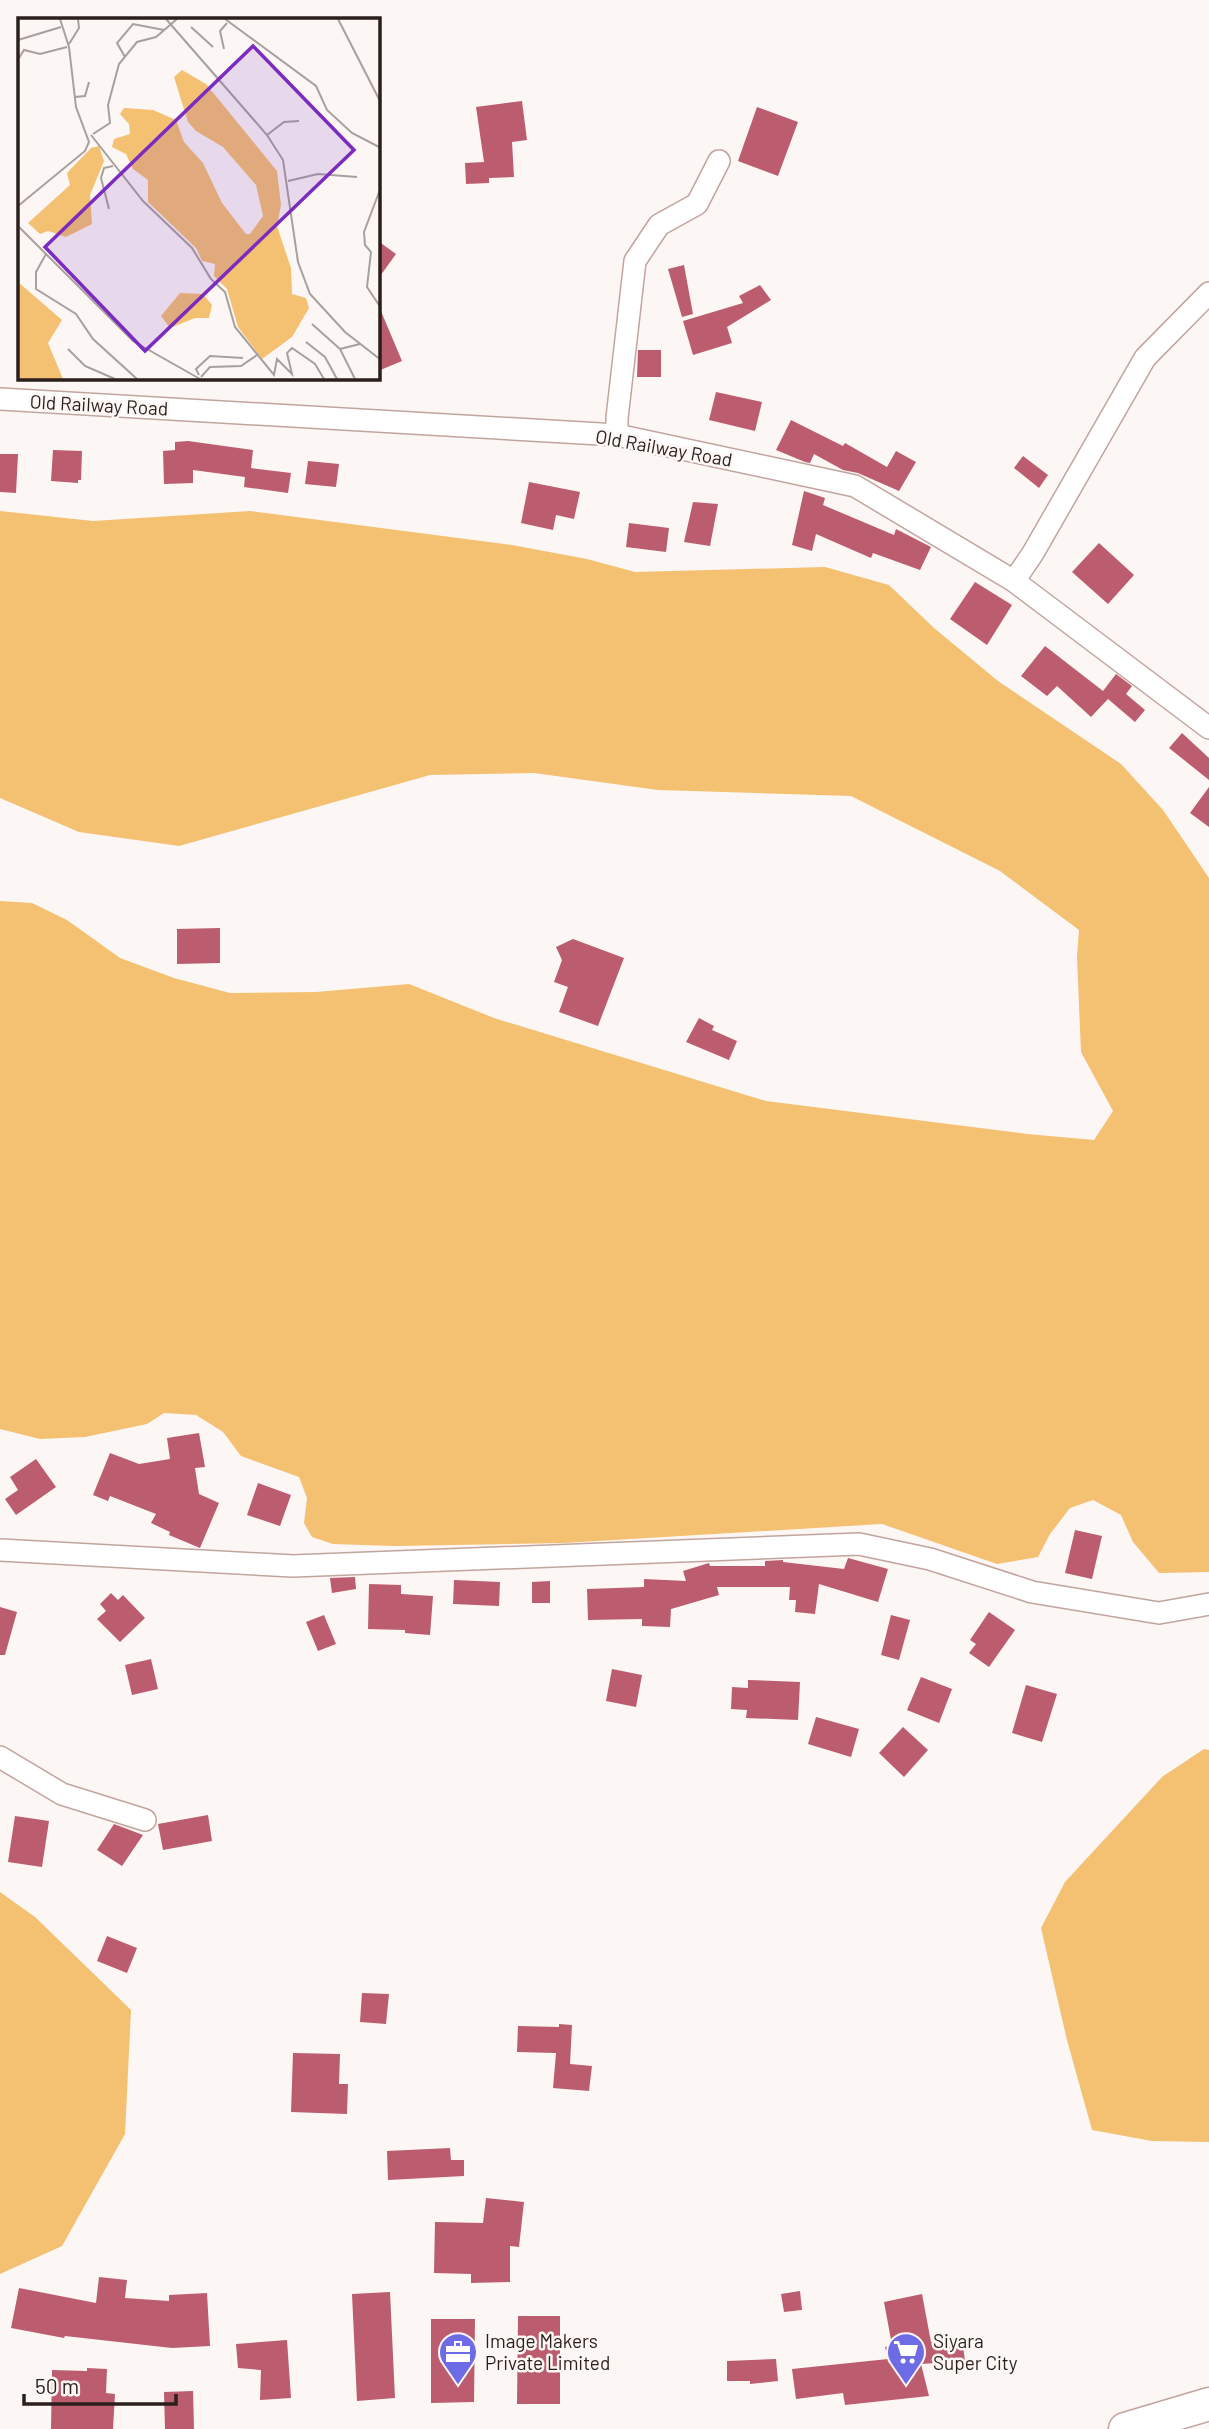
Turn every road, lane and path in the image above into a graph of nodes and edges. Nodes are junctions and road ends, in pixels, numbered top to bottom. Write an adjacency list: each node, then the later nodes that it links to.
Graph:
1 (719, 161): 4 (street)
2 (1209, 293): 5 (street)
3 (0, 399): 4 (street, Old Railway Road)
4 (617, 435): 5 (street, Old Railway Road)
5 (1014, 581): 6 (street, Old Railway Road)
6 (1209, 728)
7 (0, 1550): 8 (street)
8 (1209, 1604)
9 (0, 1757): 10 (street)
10 (145, 1820)
11 (1209, 2404): 12 (highway)
12 (1125, 2429)

